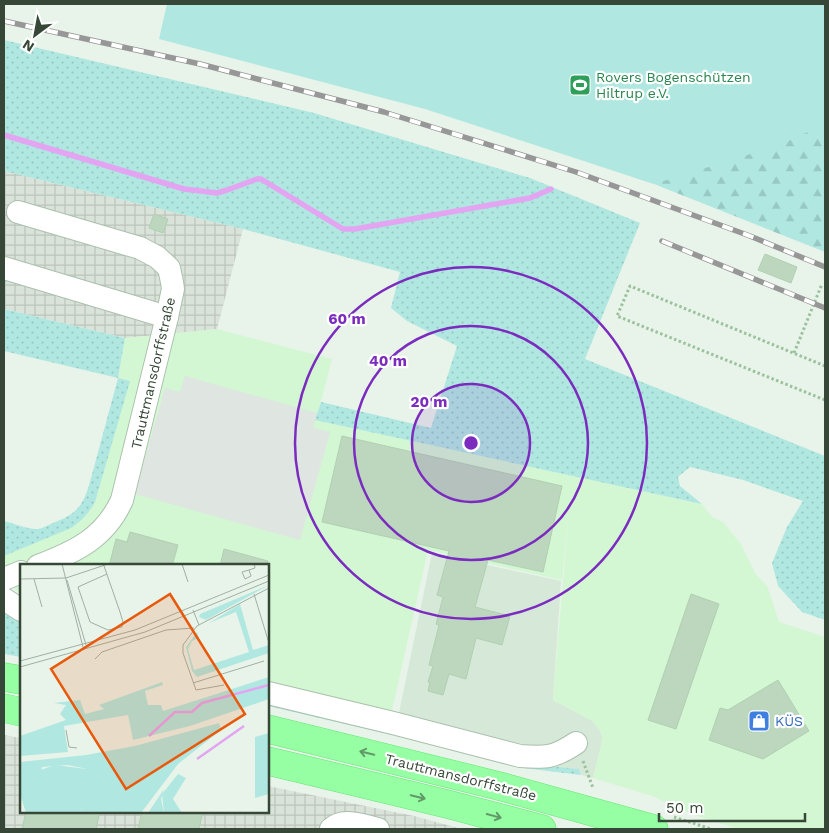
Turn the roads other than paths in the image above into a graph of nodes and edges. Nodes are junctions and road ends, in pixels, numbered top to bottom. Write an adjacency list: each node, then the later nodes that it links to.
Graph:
1 (18, 212): 3 (street, Trauttmansdorffstraße)
2 (4, 268): 3 (street)
3 (167, 317): 4 (street, Trauttmansdorffstraße)
4 (43, 564)
5 (20, 572): 6 (street)
6 (4, 579)
7 (4, 599): 8 (street)
8 (20, 609)
9 (4, 677): 10 (main road)
10 (20, 680)
11 (269, 693): 15 (street)
12 (4, 708): 13 (main road)
13 (20, 712)
14 (269, 729): 17 (main road, Trauttmansdorffstraße, one-way to 14)
15 (576, 743)
16 (269, 761): 21 (main road, one-way to 21)
17 (595, 815): 18 (main road, Trauttmansdorffstraße)
18 (663, 823)
19 (332, 829): 20 (street)
20 (378, 829)
21 (542, 829)

